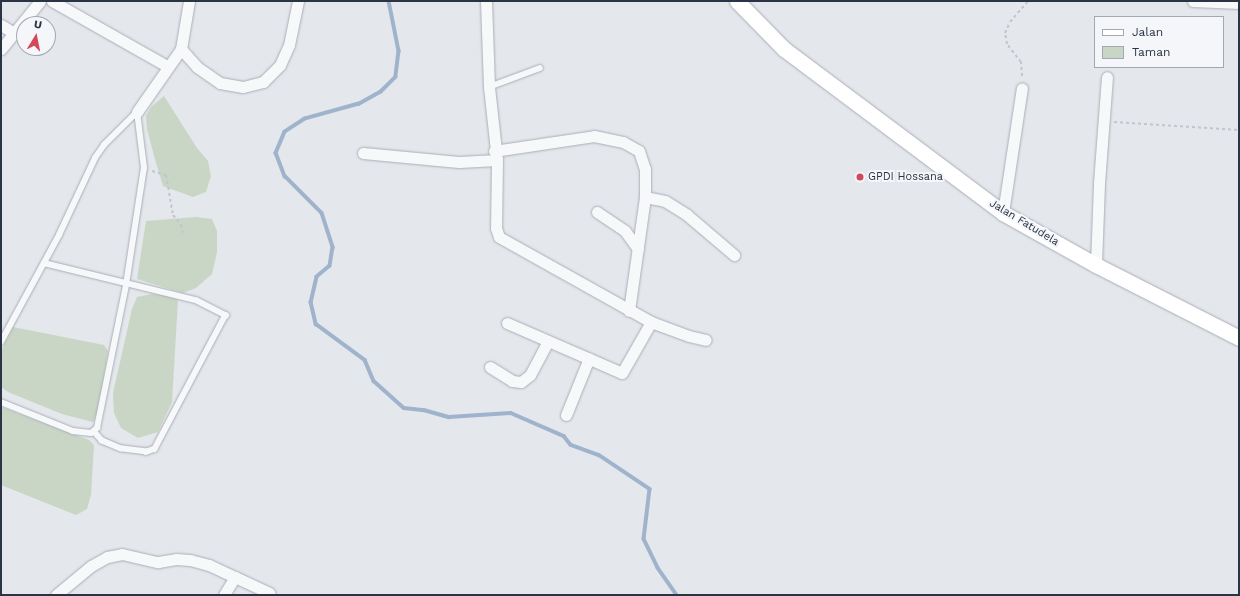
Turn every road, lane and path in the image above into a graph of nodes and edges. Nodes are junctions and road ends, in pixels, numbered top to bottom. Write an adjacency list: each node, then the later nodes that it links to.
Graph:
1 (40, 1): 11 (street)
2 (52, 1): 14 (street)
3 (189, 1): 13 (street)
4 (298, 1): 13 (street)
5 (486, 1): 17 (street)
6 (737, 1): 27 (street, Jalan Fatudela)
7 (1028, 1): 18 (path)
8 (1193, 1): 9 (street)
9 (1232, 2)
10 (1, 25): 11 (street)
11 (14, 33): 12 (street)
12 (1, 49)
13 (181, 49): 14 (street)
14 (167, 66): 19 (street)
15 (540, 68): 17 (lane)
16 (1107, 77): 20 (street)
17 (489, 87): 23 (street)
18 (1022, 88): 27 (street)
19 (137, 112): 24 (lane); 31 (lane)
20 (1104, 122): 21 (path); 32 (street)
21 (1239, 130)
22 (363, 153): 23 (street)
23 (496, 156): 25 (street); 34 (street)
24 (144, 168): 28 (path); 33 (lane)
25 (645, 197): 29 (street); 30 (street)
26 (597, 212): 29 (street)
27 (1003, 213): 32 (street, Jalan Fatudela)
28 (183, 233)
29 (638, 249): 34 (street)
30 (734, 255)
31 (44, 263): 33 (lane); 40 (lane)
32 (1096, 265): 37 (street, Jalan Fatudela)
33 (126, 285): 45 (lane); 45 (lane)
34 (629, 311): 35 (street)
35 (651, 322): 38 (street); 41 (street)
36 (507, 323): 39 (street)
37 (1239, 338)
38 (706, 340)
39 (548, 341): 41 (street); 42 (street)
40 (1, 342)
41 (589, 358): 44 (street)
42 (490, 367)
43 (1, 402): 45 (lane)
44 (566, 415)
45 (94, 432)
46 (235, 577): 47 (street); 48 (street); 49 (street)
47 (270, 594)
48 (56, 595)
49 (224, 595)

